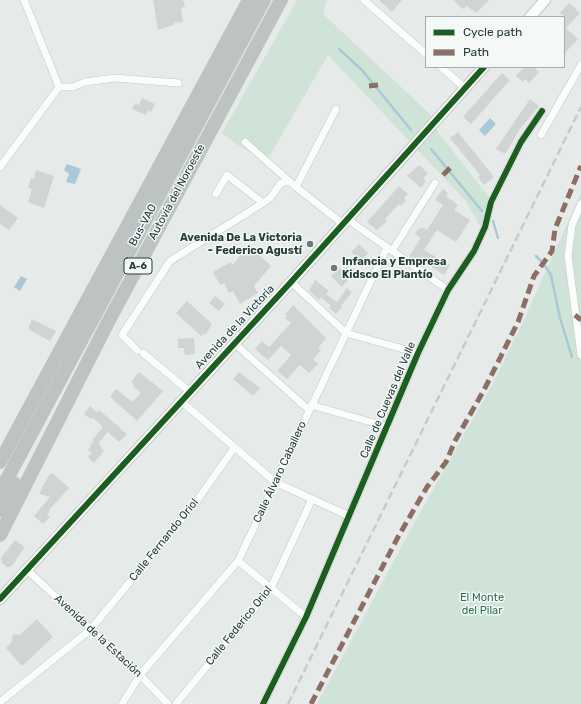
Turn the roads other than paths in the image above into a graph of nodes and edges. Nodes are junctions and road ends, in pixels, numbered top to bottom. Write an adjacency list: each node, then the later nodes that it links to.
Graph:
1 (24, 0): 13 (street)
2 (249, 0): 40 (highway, A-6)
3 (264, 0): 30 (highway, Bus-VAO)
4 (281, 0): 46 (highway, Autovía del Noroeste / A-6)
5 (364, 0): 8 (street)
6 (545, 0): 7 (street)
7 (531, 16)
8 (425, 53)
9 (581, 65): 17 (street)
10 (442, 68): 14 (street)
11 (483, 68): 14 (street, Avenida de la Victoria)
12 (178, 83): 13 (street)
13 (58, 87): 19 (street)
14 (465, 88): 26 (street, Avenida de la Victoria)
15 (336, 109): 22 (street)
16 (542, 111): 29 (street, Calle de Cuevas del Valle)
17 (541, 135)
18 (245, 142): 20 (street)
19 (0, 167)
20 (289, 181): 22 (street); 24 (street)
21 (435, 184): 27 (street, Calle Álvaro Caballero)
22 (296, 187): 26 (street)
23 (216, 194): 24 (street)
24 (263, 203): 35 (street)
25 (581, 204): 34 (street)
26 (345, 222): 27 (street); 28 (street, Avenida de la Victoria)
27 (389, 249): 29 (street); 31 (street, Calle Álvaro Caballero)
28 (291, 282): 31 (street); 32 (street, Avenida de la Victoria)
29 (448, 290): 33 (street, Calle de Cuevas del Valle)
30 (94, 317): 42 (highway, Bus-VAO); 44 (highway)
31 (346, 333): 33 (street); 37 (street, Calle Álvaro Caballero)
32 (234, 343): 35 (street, Avenida de la Victoria); 37 (street)
33 (418, 354): 38 (street, Calle de Cuevas del Valle)
34 (581, 355)
35 (189, 391): 36 (street, Avenida de la Victoria)
36 (181, 401): 39 (street); 48 (street, Avenida de la Victoria)
37 (310, 407): 38 (street); 41 (street, Calle Álvaro Caballero)
38 (388, 427): 45 (street, Calle de Cuevas del Valle)
39 (234, 448): 41 (street); 52 (street, Calle Fernando Oriol)
40 (0, 462)
41 (275, 482): 43 (street); 47 (street, Calle Álvaro Caballero)
42 (0, 492)
43 (312, 499): 45 (street); 49 (street, Calle Federico Oriol)
44 (0, 510)
45 (349, 516): 51 (street, Calle de Cuevas del Valle)
46 (0, 535)
47 (238, 561): 49 (street); 53 (street, Calle Álvaro Caballero)
48 (26, 570): 50 (street, Avenida de la Victoria); 52 (street, Avenida de la Estación)
49 (271, 588): 51 (street); 57 (street, Calle Federico Oriol)
50 (0, 599)
51 (306, 617): 58 (street, Calle de Cuevas del Valle)
52 (90, 630): 53 (street, Avenida de la Estación); 54 (street, Calle Fernando Oriol)
53 (140, 675): 55 (street, Calle Álvaro Caballero); 56 (street, Avenida de la Estación)
54 (0, 702)
55 (122, 704)
56 (168, 704)
57 (176, 704)
58 (262, 704)

